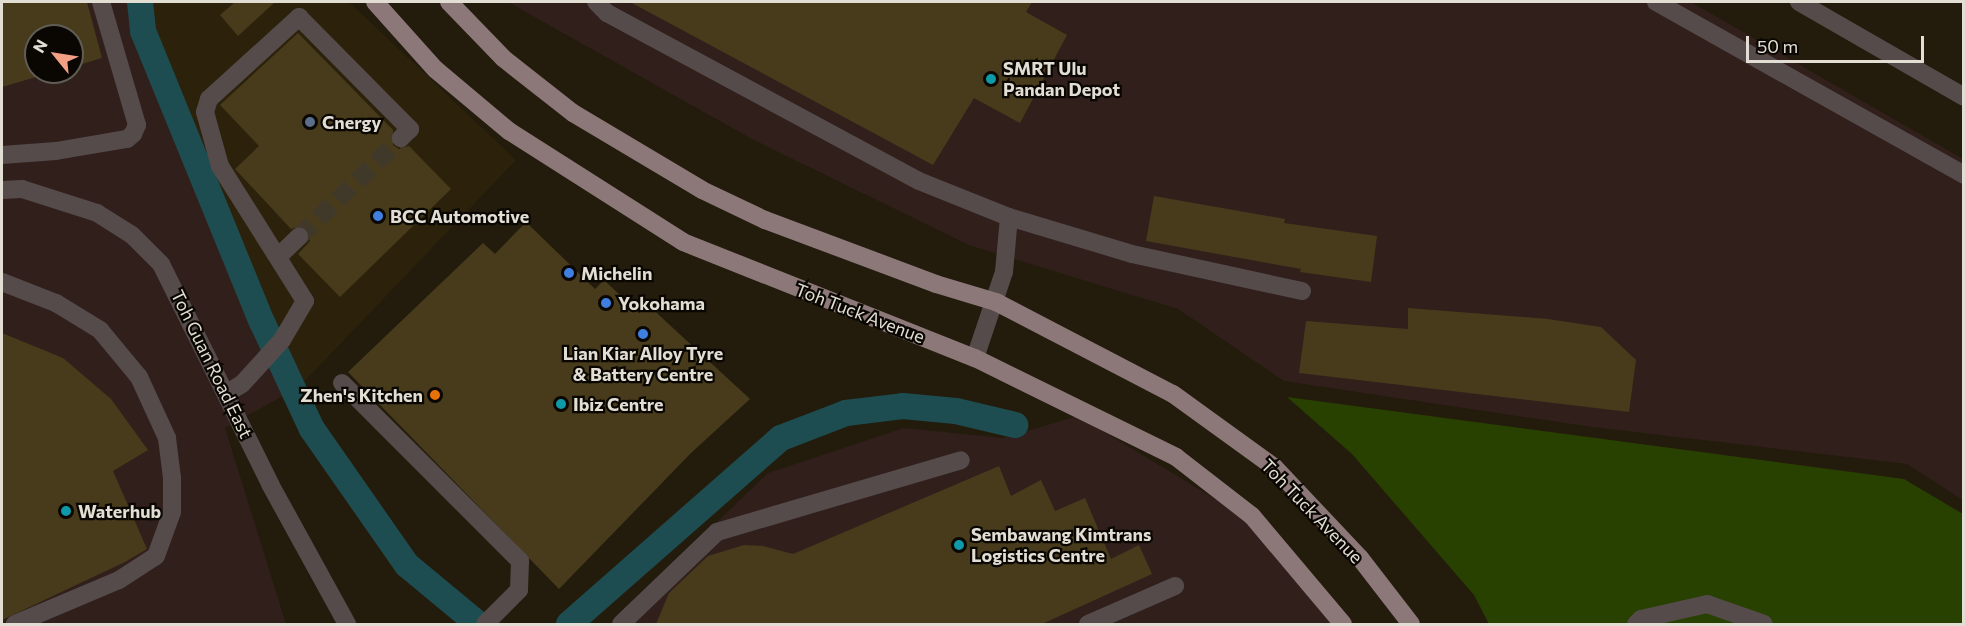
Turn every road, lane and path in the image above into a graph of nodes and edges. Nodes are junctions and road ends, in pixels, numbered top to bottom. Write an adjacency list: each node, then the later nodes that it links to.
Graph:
1 (101, 2): 9 (street)
2 (375, 2): 18 (main road, Toh Tuck Avenue)
3 (448, 2): 17 (main road, Toh Tuck Avenue)
4 (596, 2): 12 (street)
5 (1656, 2): 10 (street)
6 (1810, 4): 7 (street)
7 (1964, 97)
8 (401, 138): 14 (street)
9 (2, 155)
10 (1964, 175)
11 (2, 190): 20 (street, Toh Guan Road East)
12 (1009, 217): 16 (street); 17 (street)
13 (299, 237): 14 (street)
14 (279, 256): 20 (street)
15 (2, 282): 25 (street)
16 (1302, 291)
17 (996, 302): 18 (street); 29 (main road, Toh Tuck Avenue)
18 (975, 358): 28 (main road, Toh Tuck Avenue)
19 (342, 382): 24 (street)
20 (227, 393): 23 (street, Toh Guan Road East)
21 (961, 460): 26 (street)
22 (1175, 586): 27 (street)
23 (342, 622)
24 (487, 623)
25 (15, 624)
26 (621, 624)
27 (1088, 624)
28 (1343, 624)
29 (1411, 624)
30 (1636, 624): 31 (street)
31 (1764, 624)

